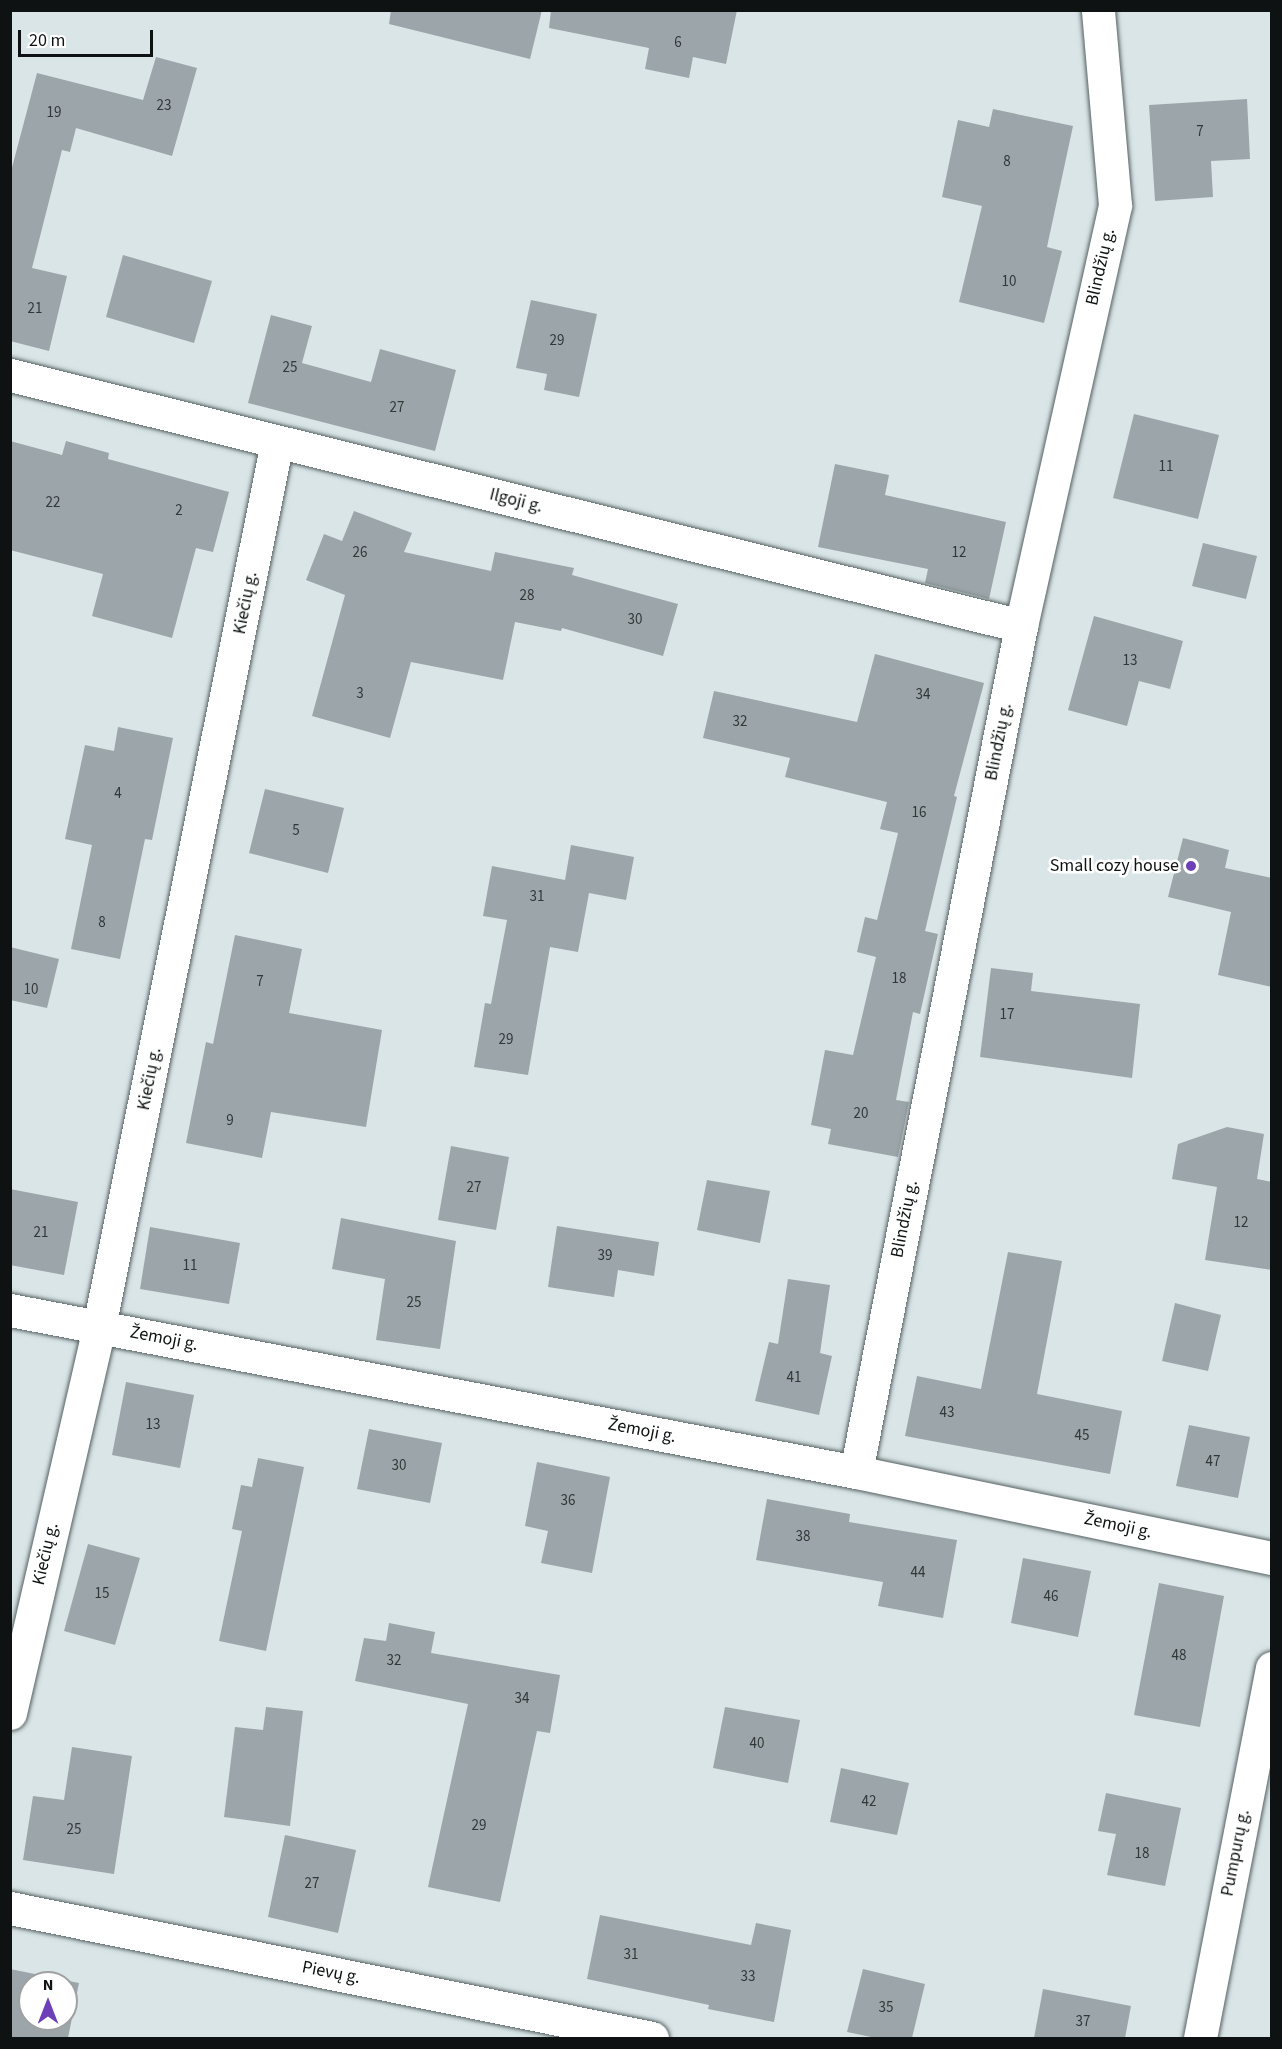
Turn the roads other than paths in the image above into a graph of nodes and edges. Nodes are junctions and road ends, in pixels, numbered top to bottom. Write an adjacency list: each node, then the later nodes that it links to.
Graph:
1 (1098, 10): 4 (street, Blindžių g.)
2 (10, 375): 3 (street, Ilgoji g.)
3 (277, 442): 4 (street, Ilgoji g.); 6 (street, Kiečių g.)
4 (1021, 626): 7 (street, Blindžių g.)
5 (10, 1310): 6 (street, Žemoji g.)
6 (99, 1327): 7 (street, Žemoji g.); 10 (street, Kiečių g.)
7 (856, 1472): 8 (street, Žemoji g.)
8 (1272, 1558)
9 (1272, 1668): 13 (street, Pumpurų g.)
10 (10, 1713)
11 (10, 1908): 12 (street, Pievų g.)
12 (652, 2038)
13 (1200, 2038)

